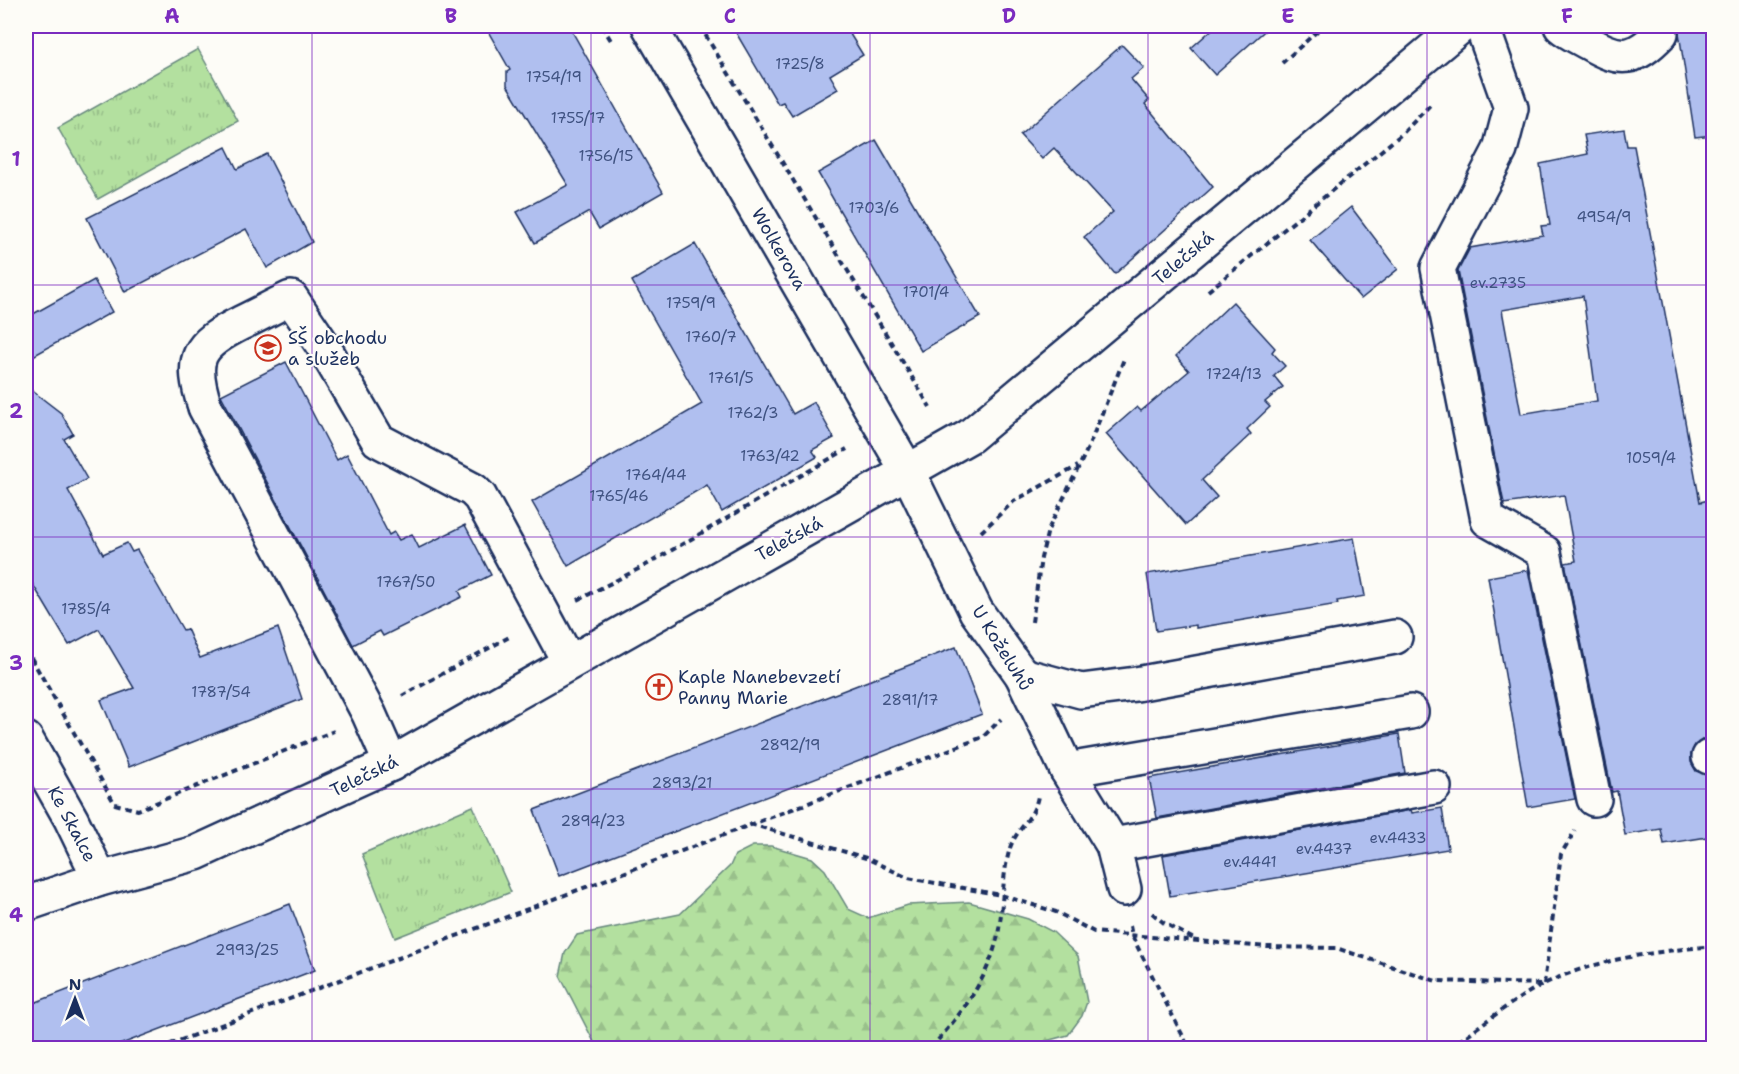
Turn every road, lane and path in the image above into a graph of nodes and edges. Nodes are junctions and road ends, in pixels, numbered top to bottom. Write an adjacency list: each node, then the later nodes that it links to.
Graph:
1 (649, 26): 13 (street, Wolkerova)
2 (700, 26): 10 (path)
3 (1323, 26): 8 (path)
4 (1461, 26): 13 (street, Telečská)
5 (1482, 26): 27 (street)
6 (1561, 26): 7 (street)
7 (1660, 33)
8 (1282, 63)
9 (1126, 355): 12 (path)
10 (930, 406)
11 (848, 450): 15 (path)
12 (1079, 466): 14 (path); 19 (path)
13 (908, 472): 14 (street, U Koželuhů); 18 (street, Telečská)
14 (954, 564): 19 (street, U Koželuhů)
15 (545, 618): 18 (street); 21 (path); 21 (street)
16 (1395, 637): 19 (street)
17 (26, 649): 21 (path)
18 (569, 662): 24 (street, Telečská)
19 (1022, 675): 22 (street, U Koželuhů); 28 (path)
20 (1411, 712): 25 (street)
21 (369, 714): 24 (street)
22 (1050, 736): 25 (street, U Koželuhů); 32 (path)
23 (26, 739): 30 (street, Ke Skalce)
24 (392, 764): 30 (street, Telečská)
25 (1067, 770): 29 (street, U Koželuhů)
26 (1434, 787): 29 (street)
27 (1594, 799): 37 (path)
28 (750, 824): 32 (path); 38 (path)
29 (1113, 845): 31 (street, U Koželuhů)
30 (100, 879): 33 (street, Telečská)
31 (1124, 889): 34 (path); 35 (path)
32 (1001, 895): 34 (path); 39 (path)
33 (26, 904)
34 (1132, 936): 35 (path); 40 (path)
35 (1198, 940): 37 (path)
36 (1713, 946): 37 (path)
37 (1544, 984): 41 (path)
38 (160, 1048)
39 (931, 1048)
40 (1189, 1048)
41 (1450, 1048)

